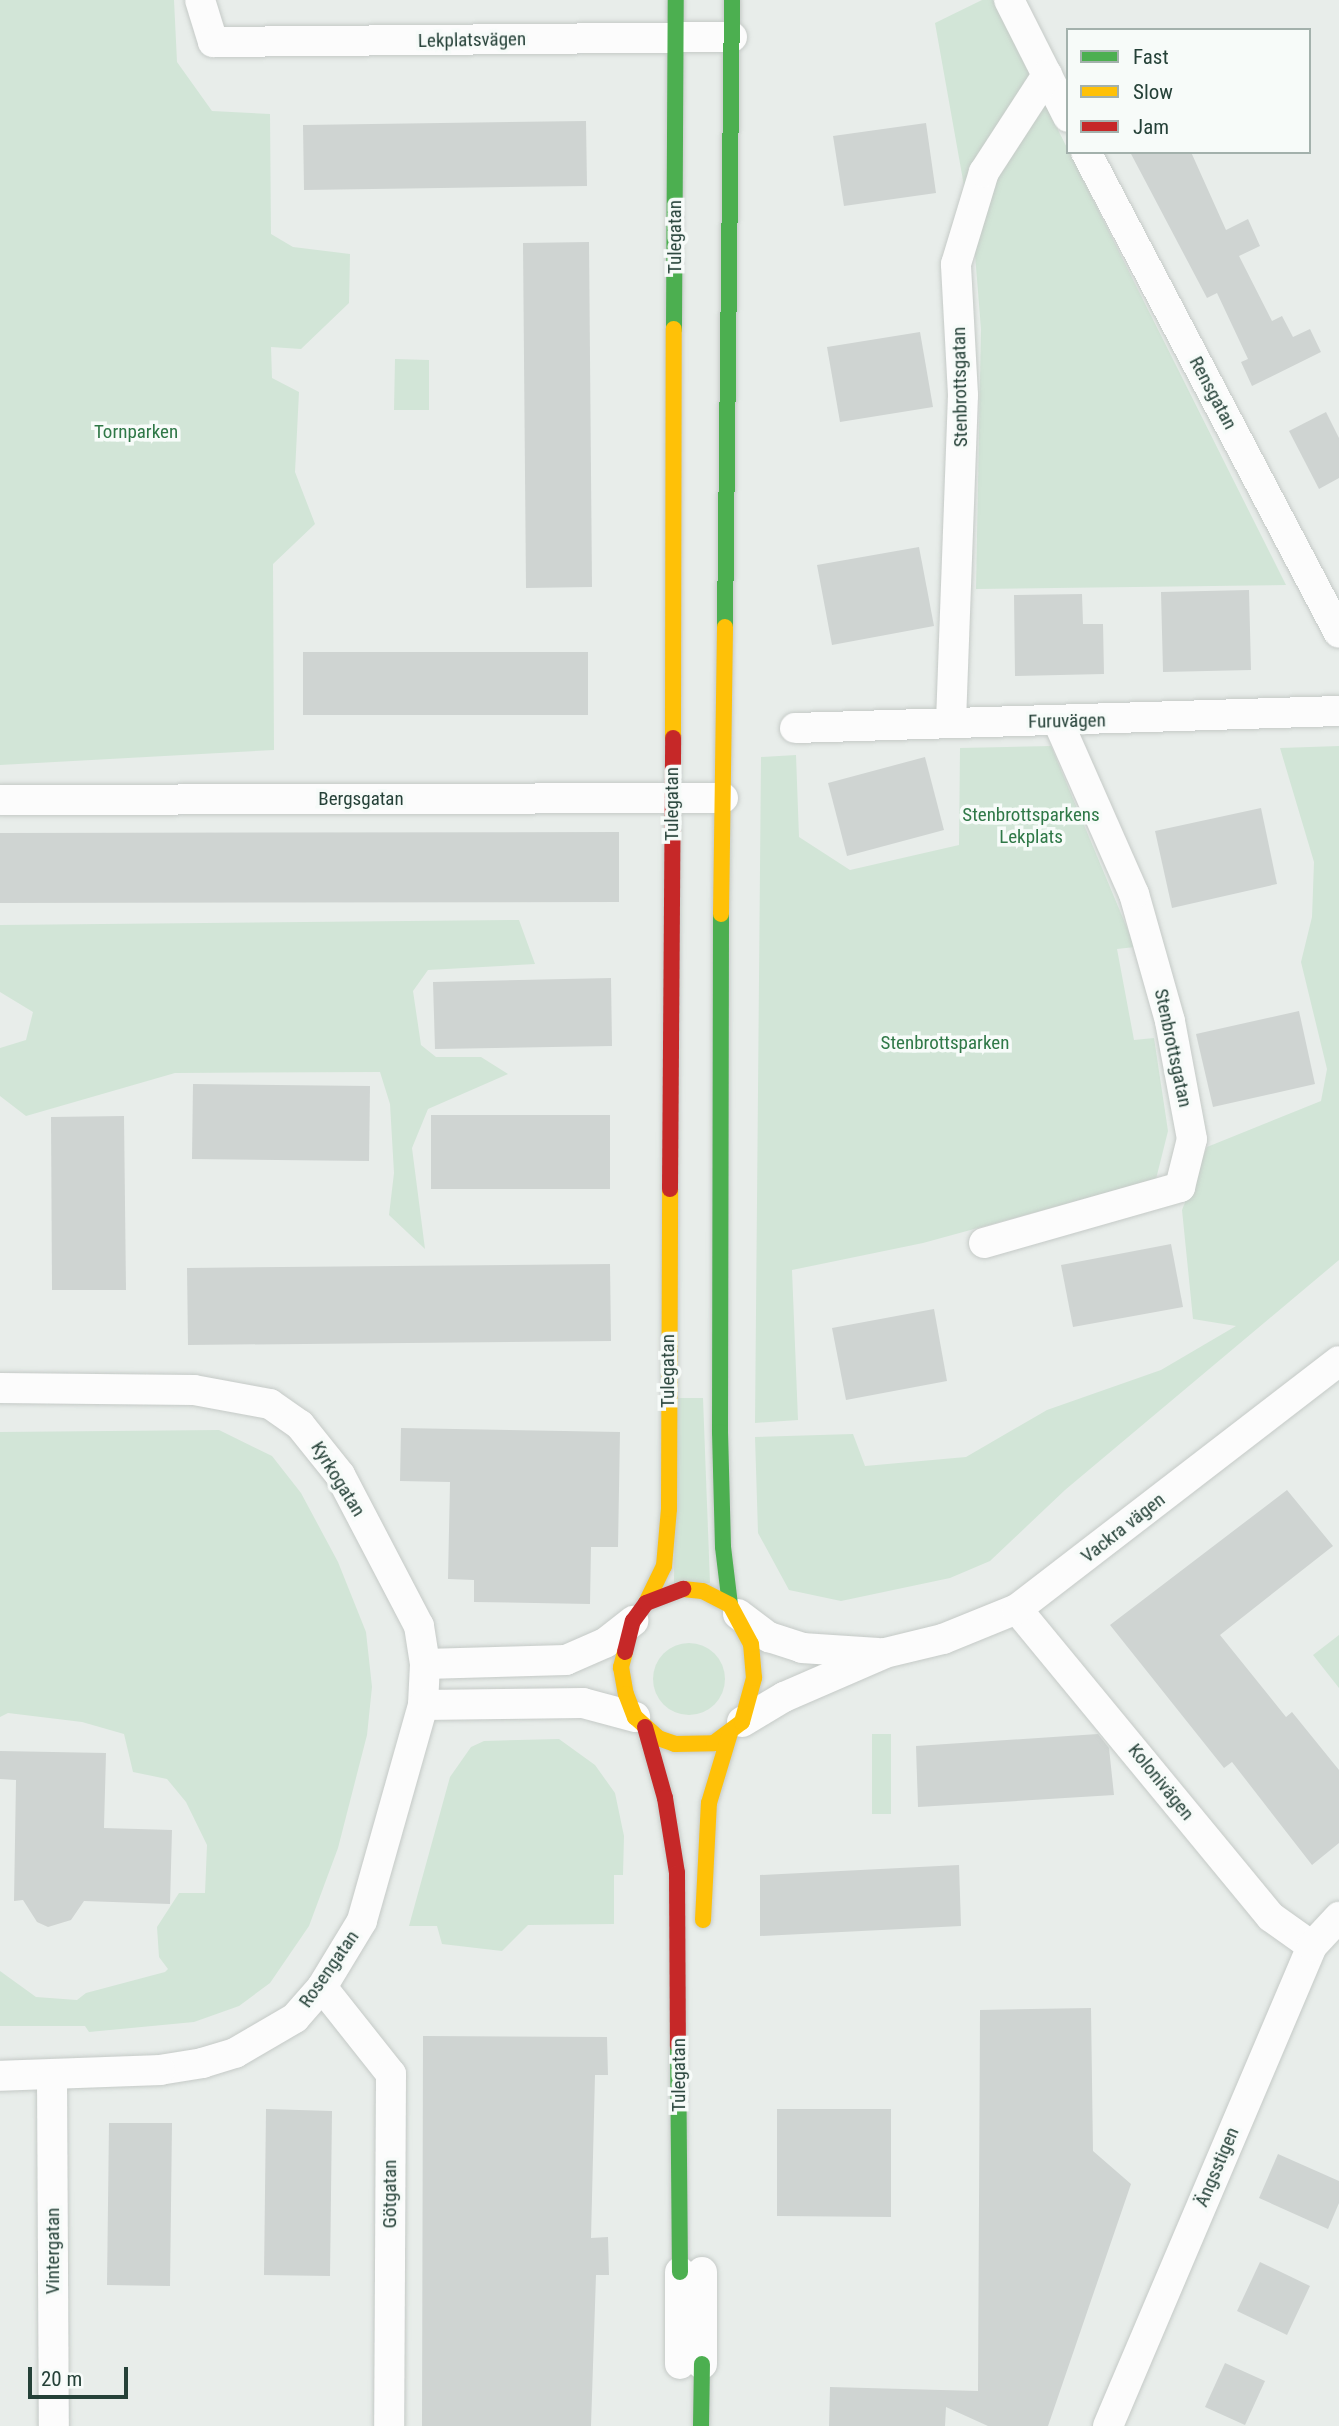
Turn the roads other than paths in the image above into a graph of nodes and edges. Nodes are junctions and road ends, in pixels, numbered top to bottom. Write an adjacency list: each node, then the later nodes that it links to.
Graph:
1 (200, 0): 6 (street, Lekplatsvägen)
2 (676, 0): 6 (street, Tulegatan)
3 (732, 0): 5 (street)
4 (1009, 0): 7 (street)
5 (732, 37): 6 (street, Lekplatsvägen); 16 (street)
6 (676, 38): 15 (street, Tulegatan)
7 (1047, 75): 8 (street); 12 (street, Stenbrottsgatan)
8 (1066, 113)
9 (1087, 154): 10 (street, Rensgatan)
10 (1339, 633)
11 (1339, 711): 13 (street, Furuvägen)
12 (951, 722): 13 (street, Furuvägen); 14 (street, Furuvägen)
13 (1058, 722): 18 (street, Stenbrottsgatan)
14 (795, 727)
15 (673, 798): 16 (street, Bergsgatan); 17 (street, Bergsgatan); 23 (street, Tulegatan)
16 (723, 798): 22 (street)
17 (0, 800)
18 (984, 1243)
19 (1339, 1361): 21 (street, Vackra vägen)
20 (0, 1388): 25 (street, Kyrkogatan)
21 (1017, 1609): 24 (street, Vackra vägen); 31 (street, Kolonivägen)
22 (734, 1610): 23 (street); 24 (street, Vackra vägen); 28 (street)
23 (639, 1612): 25 (street); 27 (street)
24 (885, 1653): 28 (street, Vackra vägen)
25 (425, 1664): 26 (street, Rosengatan)
26 (423, 1705): 27 (street); 32 (street, Rosengatan)
27 (640, 1722): 28 (street); 35 (street, Tulegatan)
28 (736, 1728): 30 (street)
29 (1339, 1917): 31 (street, Ängsstigen)
30 (703, 1941)
31 (1312, 1946): 40 (street, Ängsstigen)
32 (321, 1987): 34 (street, Rosengatan); 38 (street, Götgatan)
33 (0, 2076): 34 (street, Rosengatan)
34 (52, 2076): 37 (street, Vintergatan)
35 (695, 2268): 36 (street, Tulegatan)
36 (687, 2368): 39 (street, Tulegatan)
37 (54, 2426)
38 (388, 2426)
39 (701, 2426)
40 (1108, 2426)

